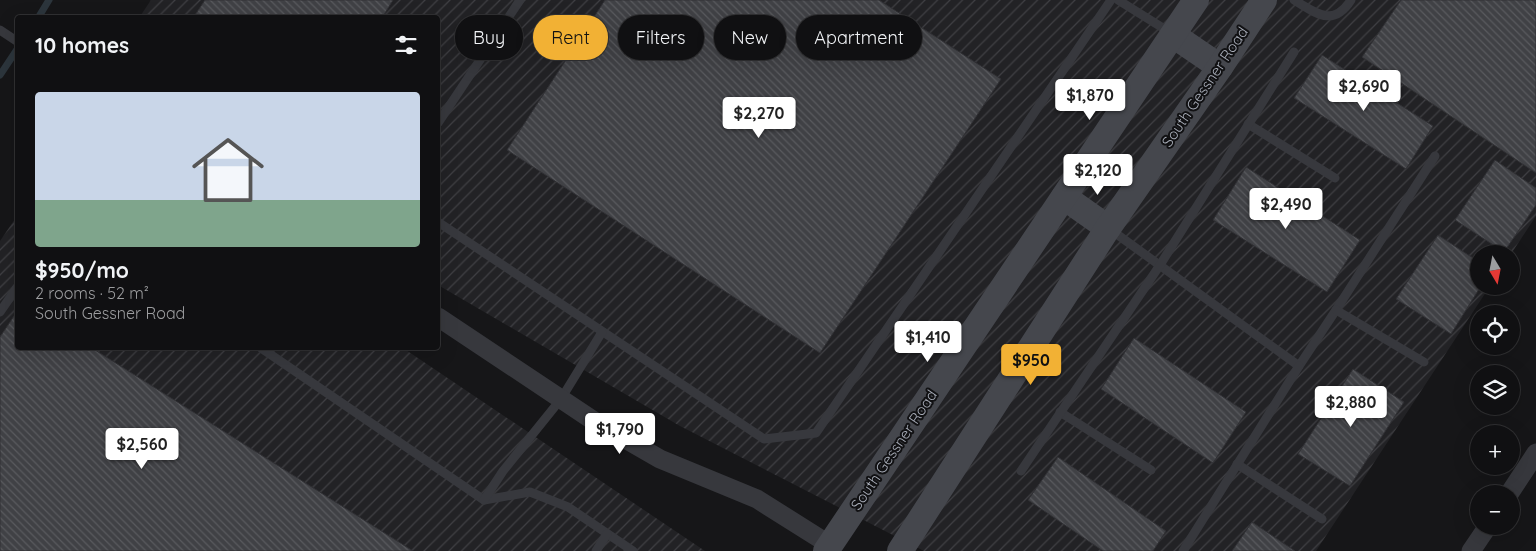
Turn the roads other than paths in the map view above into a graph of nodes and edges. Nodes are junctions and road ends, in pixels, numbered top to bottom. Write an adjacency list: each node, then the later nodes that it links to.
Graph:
1 (520, 0): 13 (lane)
2 (1111, 0): 25 (lane)
3 (1118, 0): 9 (lane)
4 (1196, 0): 9 (main road, South Gessner Road)
5 (1264, 0): 12 (main road, South Gessner Road)
6 (1294, 0): 7 (lane)
7 (1351, 0)
8 (0, 30): 10 (lane)
9 (1173, 34): 12 (main road); 17 (main road, South Gessner Road)
10 (15, 40)
11 (1294, 52): 14 (lane)
12 (1220, 67): 19 (main road, South Gessner Road)
13 (440, 120)
14 (1248, 124): 16 (lane); 20 (lane)
15 (1435, 156): 22 (lane)
16 (1336, 178)
17 (1064, 197): 19 (main road); 40 (main road, South Gessner Road)
18 (440, 223): 25 (lane)
19 (1108, 228): 20 (lane); 43 (main road, South Gessner Road)
20 (1160, 265): 28 (lane); 30 (lane)
21 (15, 290): 23 (lane)
22 (1336, 310): 27 (lane); 28 (lane)
23 (0, 312)
24 (440, 318): 29 (street)
25 (602, 332): 29 (lane)
26 (263, 350): 36 (lane)
27 (1424, 362)
28 (1299, 366): 32 (lane)
29 (561, 399): 36 (lane); 40 (street)
30 (1060, 412): 33 (lane); 34 (lane)
31 (1536, 453): 35 (street)
32 (1237, 464): 37 (lane); 44 (lane)
33 (1151, 470)
34 (1021, 471)
35 (1515, 485)
36 (484, 500): 38 (lane)
37 (1322, 519)
38 (607, 534): 41 (lane); 42 (lane)
39 (1482, 535): 45 (street)
40 (832, 549)
41 (596, 551)
42 (633, 551)
43 (900, 551)
44 (1183, 551)
45 (1471, 551)

